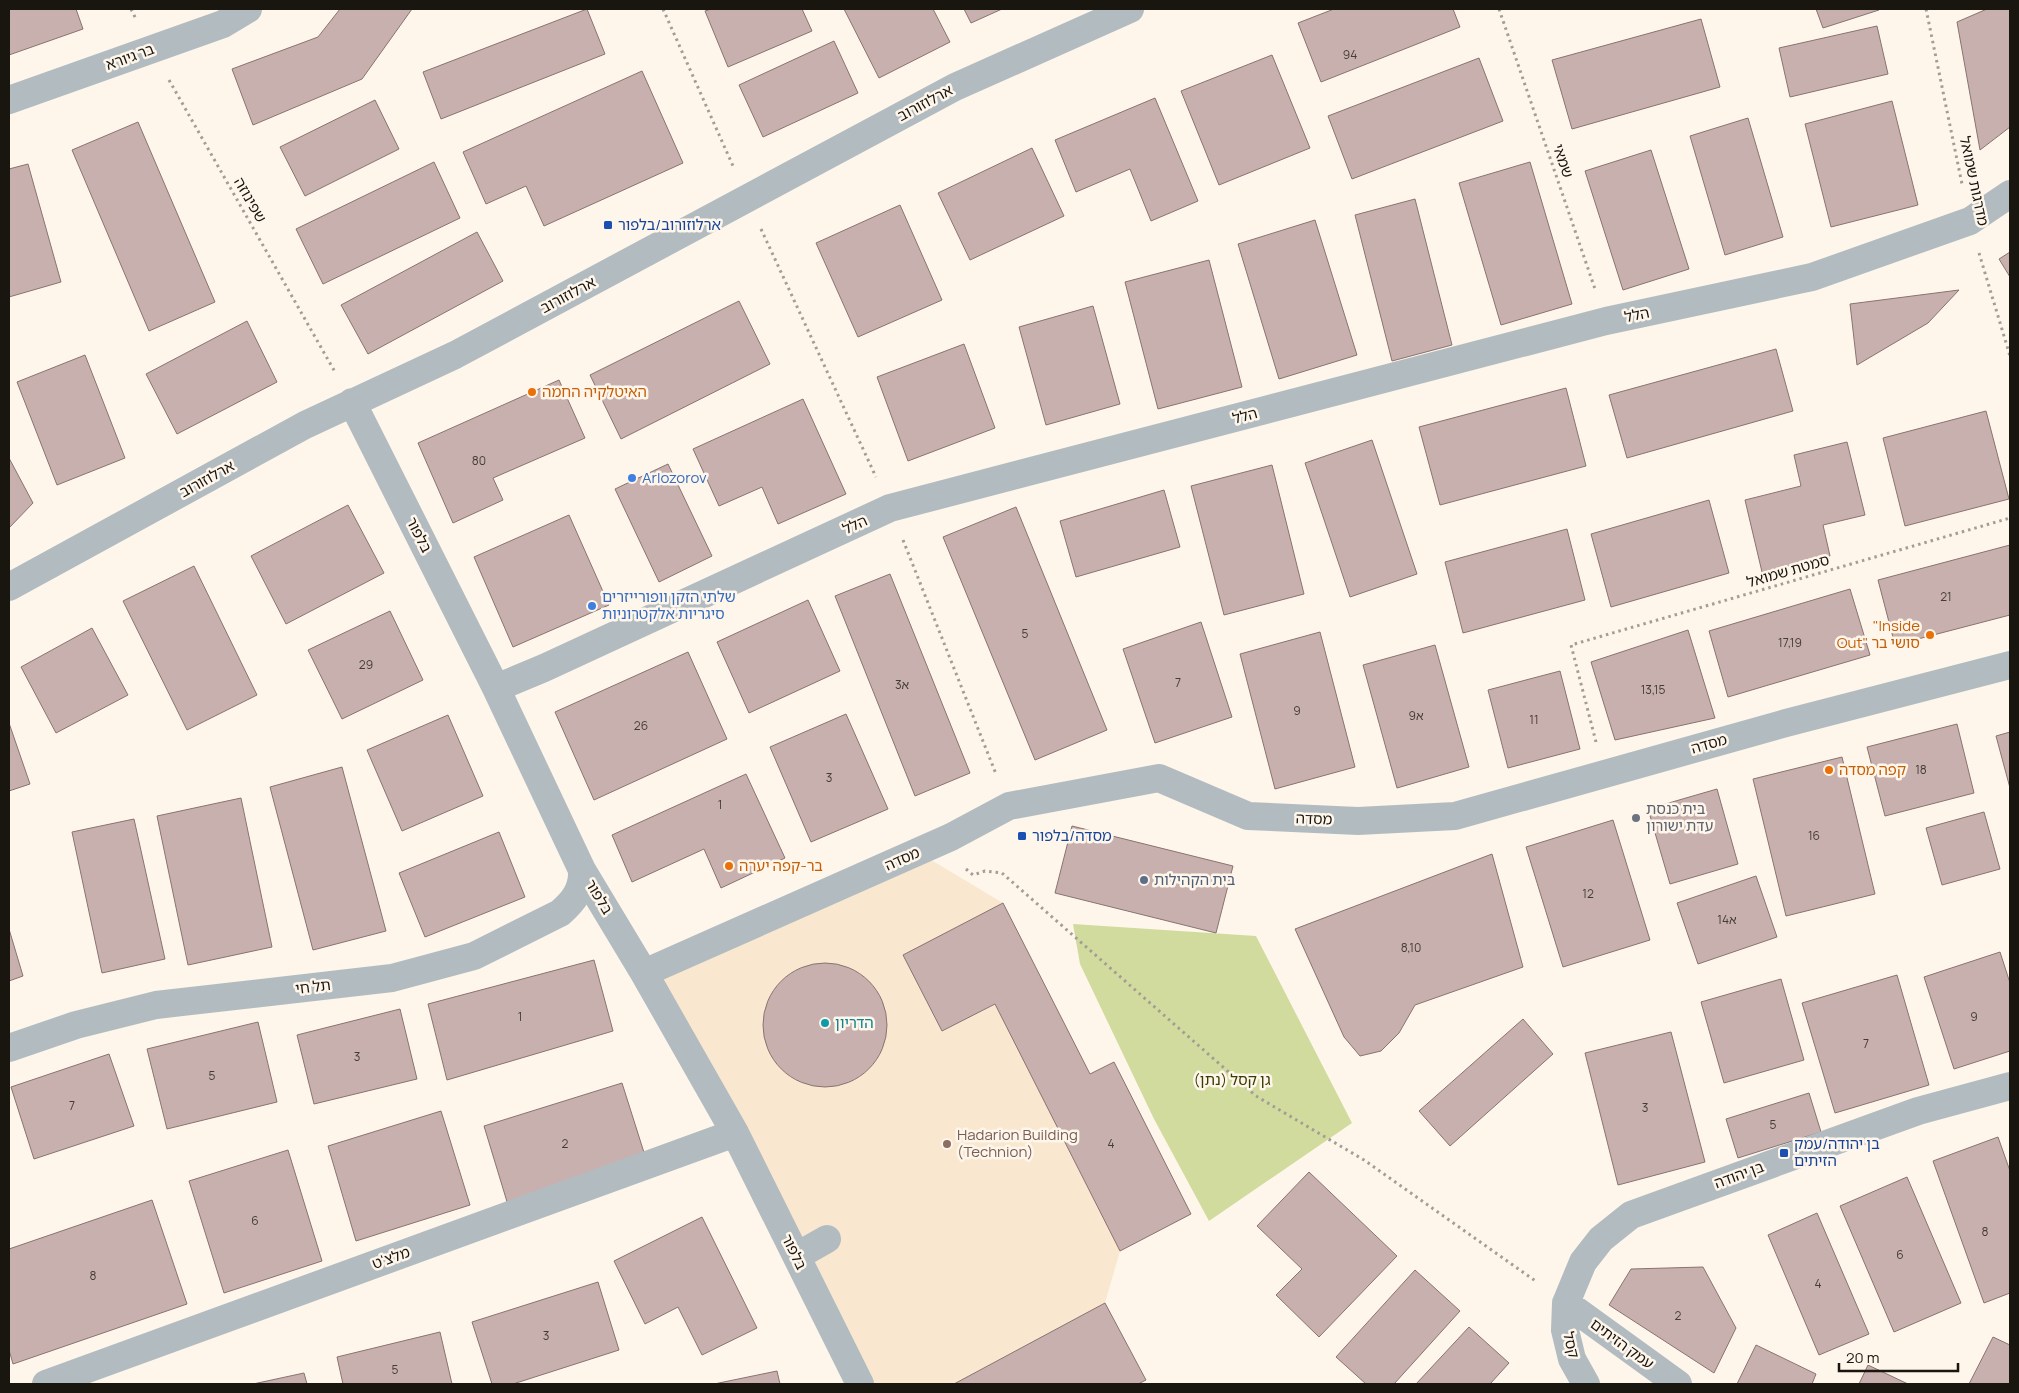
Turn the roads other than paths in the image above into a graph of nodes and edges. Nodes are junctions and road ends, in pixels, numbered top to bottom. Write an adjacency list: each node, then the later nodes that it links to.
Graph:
1 (248, 9): 3 (street, בר גיורא)
2 (1130, 9): 5 (street, ארלוזורוב)
3 (9, 100)
4 (2010, 194): 8 (street, הלל)
5 (352, 402): 6 (street, ארלוזורוב); 8 (street, בלפור)
6 (9, 587)
7 (2010, 665): 10 (street, מסדה)
8 (496, 688): 9 (street, בלפור)
9 (582, 870): 10 (street, בלפור); 11 (street, תל חי)
10 (644, 973): 13 (street, בלפור)
11 (9, 1048)
12 (2010, 1086): 16 (street, בן יהודה)
13 (735, 1133): 15 (street, בלפור); 17 (street, מלצ'ט)
14 (827, 1239): 15 (street)
15 (797, 1256): 18 (street, בלפור)
16 (1566, 1303): 19 (street, קסל); 20 (street, עמק הזיתים)
17 (46, 1384)
18 (860, 1384)
19 (1586, 1384)
20 (1678, 1384)

